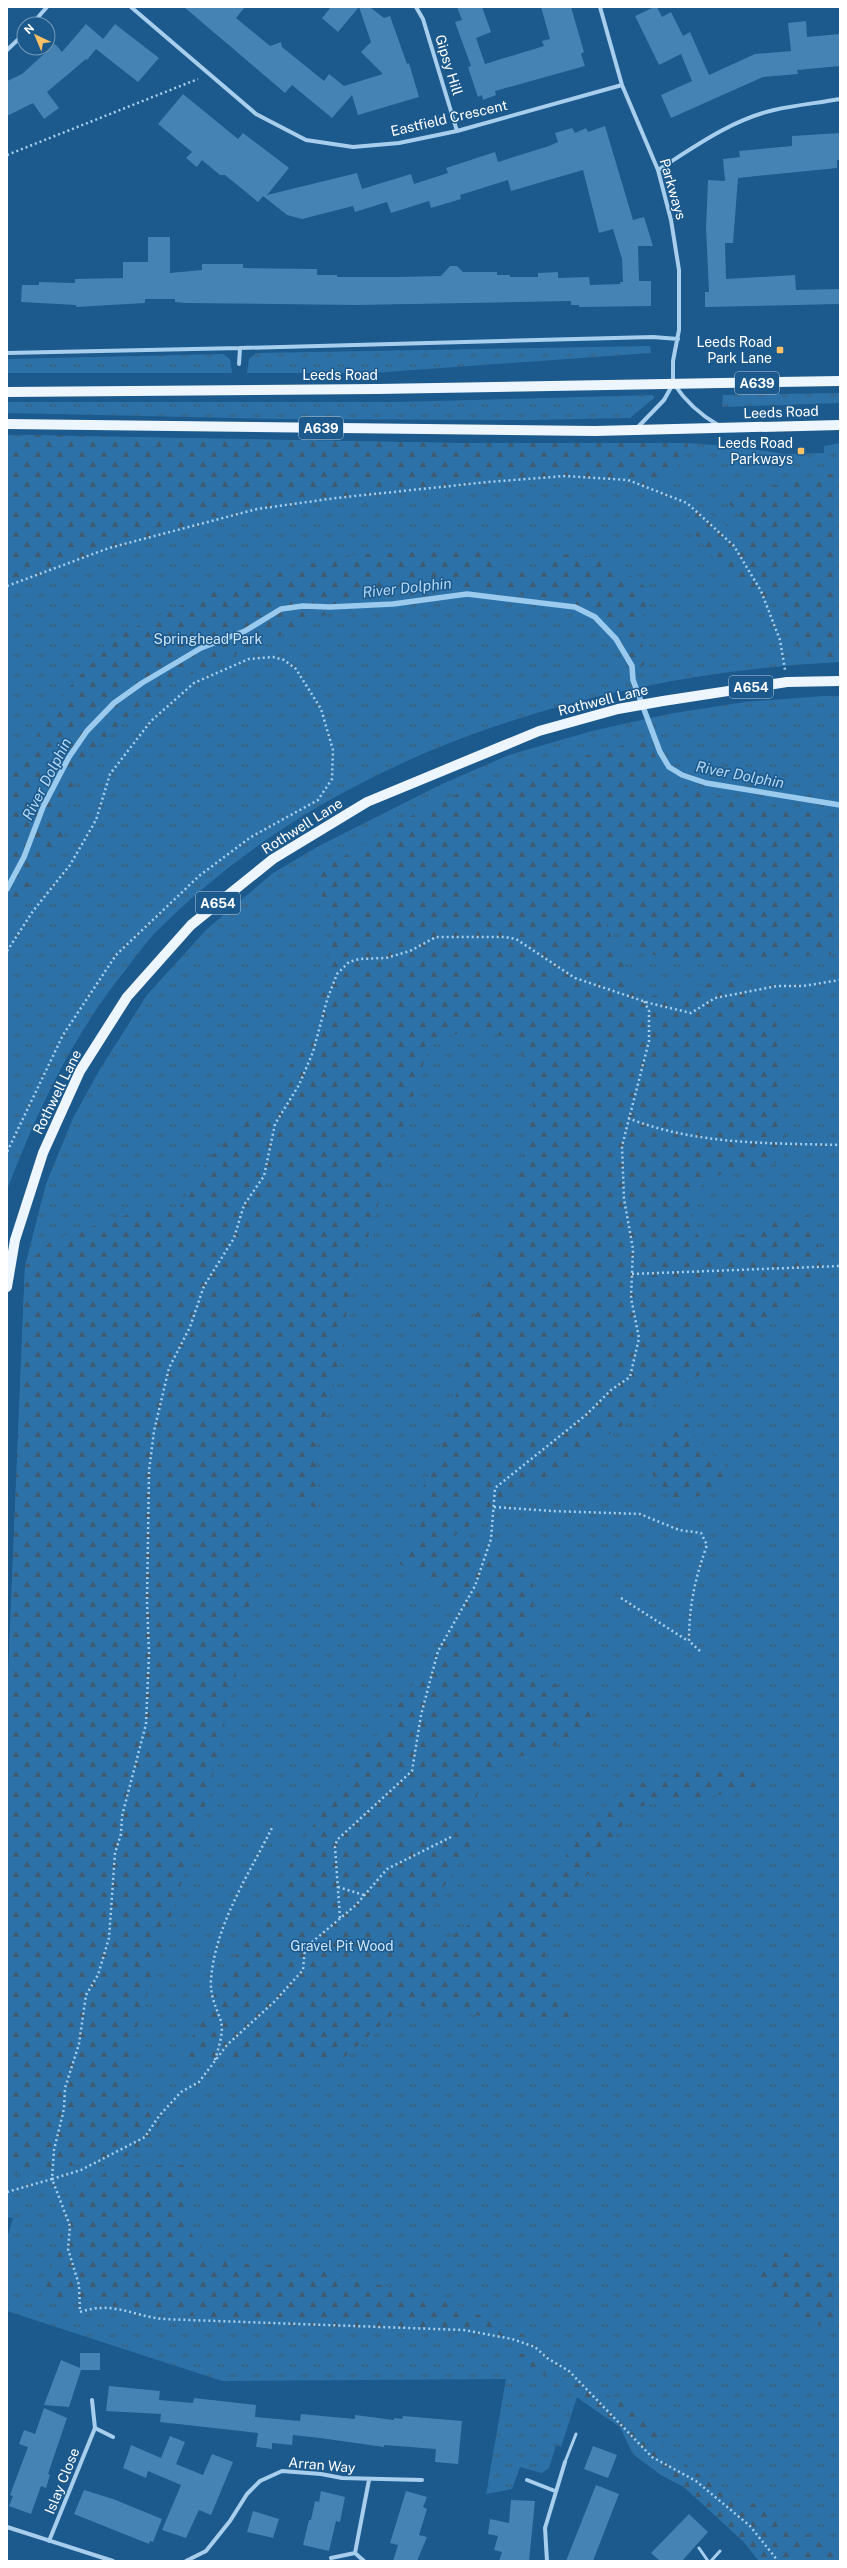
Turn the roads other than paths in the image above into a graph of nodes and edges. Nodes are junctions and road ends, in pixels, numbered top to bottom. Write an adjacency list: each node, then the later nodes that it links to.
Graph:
1 (46, 7): 5 (street)
2 (131, 7): 10 (street, Eastfield Crescent)
3 (416, 7): 10 (street, Gipsy Hill)
4 (600, 7): 8 (street, Parkways)
5 (39, 16)
6 (16, 42): 7 (street)
7 (7, 50)
8 (622, 85): 10 (street, Eastfield Crescent); 11 (street, Parkways)
9 (840, 99): 11 (street)
10 (457, 131)
11 (658, 170): 12 (street, Parkways)
12 (678, 340): 13 (street, Leeds Road); 17 (street, Parkways)
13 (240, 348): 14 (street, Leeds Road); 15 (street)
14 (7, 353)
15 (239, 364)
16 (840, 381): 17 (main road, Leeds Road / A639)
17 (673, 384): 18 (main road, Leeds Road / A639); 21 (street); 22 (street)
18 (7, 392)
19 (7, 424): 22 (main road, Leeds Road / A639)
20 (840, 425): 21 (main road, Leeds Road / A639)
21 (723, 428): 22 (main road, Leeds Road / A639)
22 (635, 430)
23 (840, 681): 24 (main road, Rothwell Lane / A654)
24 (7, 1287)
25 (92, 2400): 26 (street, Islay Close)
26 (95, 2428): 28 (street); 35 (street, Islay Close)
27 (576, 2434): 29 (lane)
28 (113, 2437)
29 (565, 2462): 33 (street)
30 (369, 2480): 31 (street, Arran Way); 38 (street); 41 (street, Arran Way)
31 (422, 2480)
32 (527, 2480): 33 (street)
33 (555, 2491): 43 (street)
34 (7, 2527): 35 (street)
35 (49, 2541): 40 (street)
36 (699, 2548): 44 (lane)
37 (720, 2551): 44 (lane)
38 (355, 2553): 39 (street); 42 (street)
39 (331, 2558)
40 (113, 2561)
41 (186, 2561)
42 (364, 2561)
43 (547, 2561)
44 (709, 2561)

